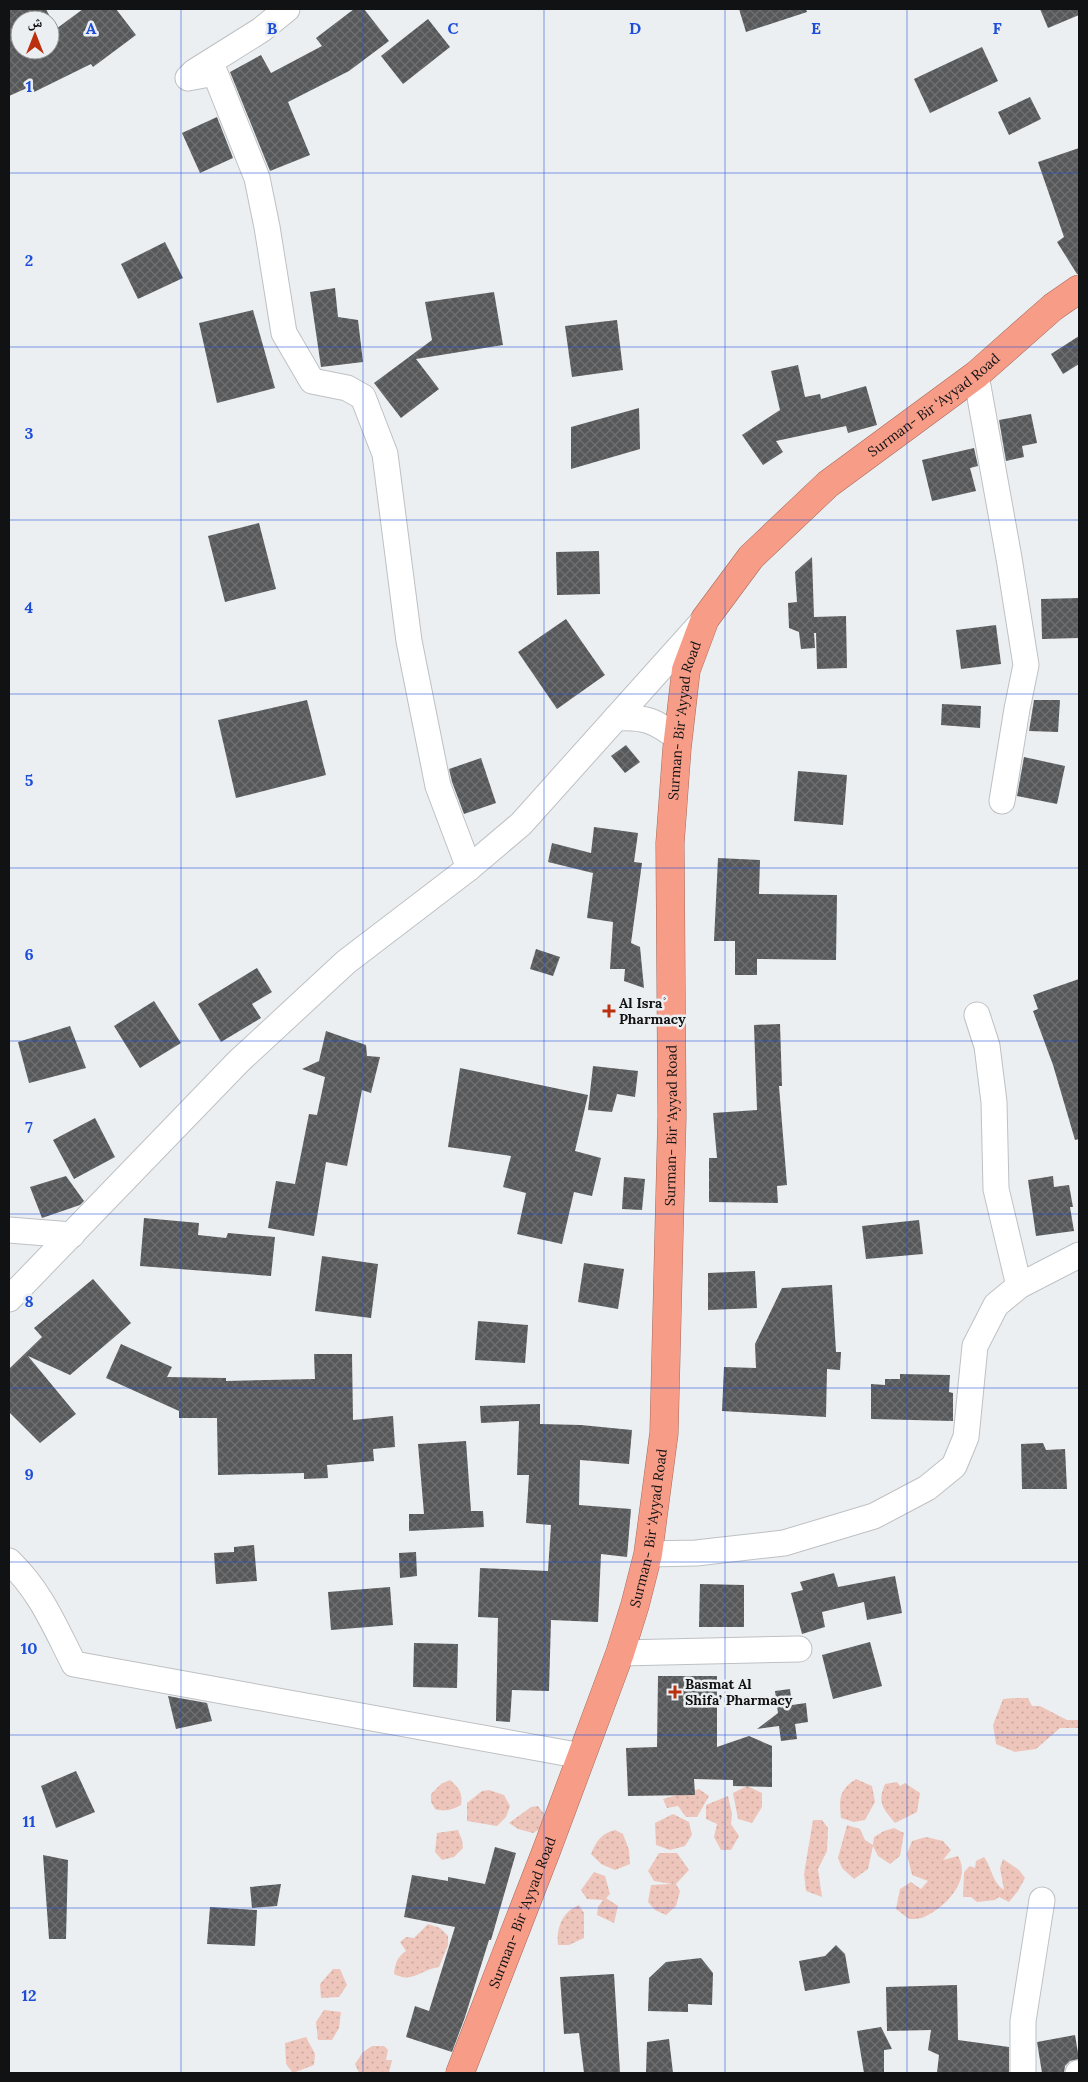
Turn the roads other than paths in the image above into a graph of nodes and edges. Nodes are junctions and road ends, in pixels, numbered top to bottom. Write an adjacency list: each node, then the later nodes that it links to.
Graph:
1 (287, 9): 8 (street)
2 (1079, 289): 3 (highway, Surman- Bir ‘Ayyad Road)
3 (976, 375): 4 (highway, Surman- Bir ‘Ayyad Road); 7 (street)
4 (705, 620): 5 (street); 6 (highway, Surman- Bir ‘Ayyad Road)
5 (616, 718): 6 (street); 8 (street)
6 (678, 738): 15 (highway, Surman- Bir ‘Ayyad Road)
7 (1002, 801)
8 (469, 868): 11 (street)
9 (977, 1015): 13 (street)
10 (9, 1230): 11 (street)
11 (72, 1234): 14 (street)
12 (1079, 1255): 13 (street)
13 (1019, 1286): 15 (street)
14 (9, 1299)
15 (648, 1554): 18 (highway, Surman- Bir ‘Ayyad Road)
16 (9, 1562): 19 (street)
17 (799, 1649): 18 (street)
18 (620, 1653): 19 (highway, Surman- Bir ‘Ayyad Road)
19 (582, 1756): 21 (highway, Surman- Bir ‘Ayyad Road)
20 (1042, 1900): 22 (street)
21 (460, 2073)
22 (1023, 2073)

